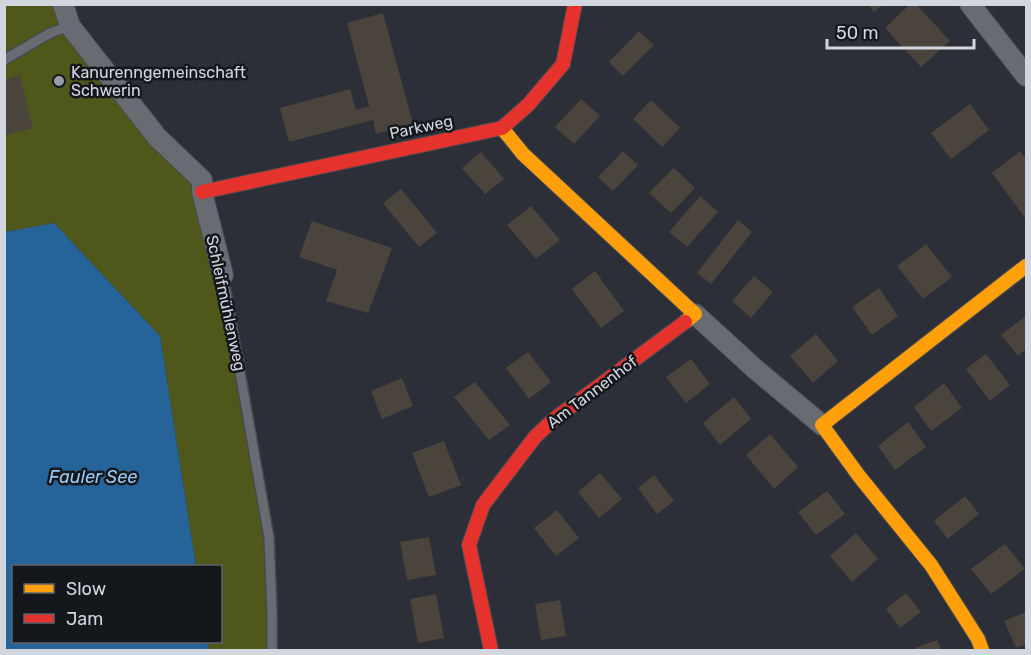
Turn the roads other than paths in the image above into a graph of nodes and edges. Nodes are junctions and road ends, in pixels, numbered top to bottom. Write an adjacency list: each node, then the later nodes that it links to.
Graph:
1 (63, 4): 4 (street, Schleifmühlenweg)
2 (575, 4): 7 (street, Parkweg)
3 (970, 4): 6 (street)
4 (69, 26): 5 (lane); 8 (street, Schleifmühlenweg)
5 (4, 60)
6 (1026, 76)
7 (502, 128): 8 (street, Parkweg); 11 (street)
8 (202, 192): 10 (street, Schleifmühlenweg)
9 (1026, 267): 12 (street)
10 (223, 275): 13 (lane, Schleifmühlenweg)
11 (695, 314): 12 (street); 14 (street, Am Tannenhof)
12 (822, 425): 15 (street)
13 (272, 651)
14 (491, 651)
15 (982, 651)

